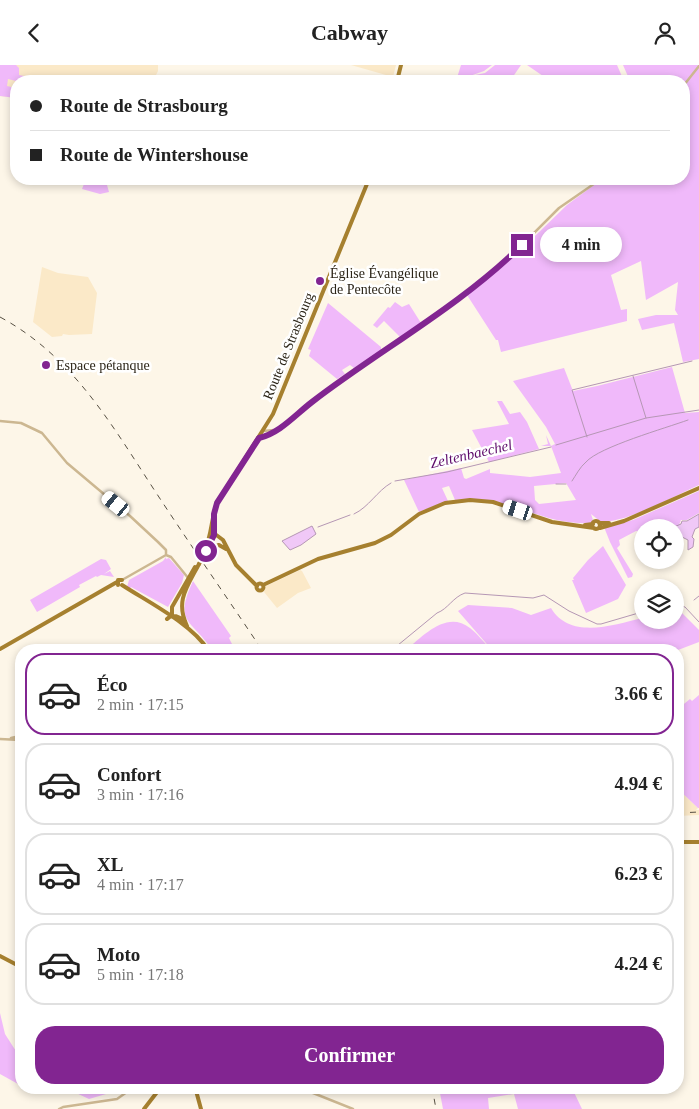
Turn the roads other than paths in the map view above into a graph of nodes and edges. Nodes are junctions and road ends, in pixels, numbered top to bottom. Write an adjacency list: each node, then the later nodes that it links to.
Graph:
1 (699, 66): 2 (street)
2 (690, 77)
3 (367, 185): 7 (main road, Route de Strasbourg)
4 (592, 185): 6 (street)
5 (0, 421): 13 (street)
6 (278, 429): 7 (street); 8 (street)
7 (263, 431): 8 (main road, Route de Strasbourg)
8 (259, 438): 10 (main road, Route de Strasbourg)
9 (699, 488): 12 (main road)
10 (214, 532): 11 (main road, Route de Strasbourg); 11 (main road, Route de Strasbourg); 12 (main road)
11 (206, 550): 12 (main road); 14 (main road, Route de Strasbourg, bridge)
12 (229, 553)
13 (166, 555): 15 (street); 16 (street)
14 (199, 563): 15 (main road, Route de Strasbourg); 18 (main road, Route de Strasbourg)
15 (188, 578): 18 (street); 19 (main road, Route de Strasbourg)
16 (122, 580): 17 (main road)
17 (119, 584): 19 (main road); 24 (main road)
18 (183, 598): 19 (main road, Route de Strasbourg); 21 (main road)
19 (171, 614): 20 (main road); 21 (main road); 22 (main road)
20 (167, 619)
21 (184, 621): 22 (main road)
22 (188, 629): 23 (main road)
23 (204, 644)
24 (0, 649)
25 (15, 736): 27 (street)
26 (0, 739): 27 (street)
27 (5, 739): 28 (street)
28 (15, 740)
29 (699, 841): 30 (main road)
30 (684, 842)
31 (0, 956): 32 (main road)
32 (15, 964)
33 (124, 1094): 37 (street)
34 (156, 1094): 38 (main road)
35 (196, 1094): 39 (main road)
36 (316, 1094): 40 (street)
37 (59, 1109)
38 (144, 1109)
39 (201, 1109)
40 (353, 1109)

